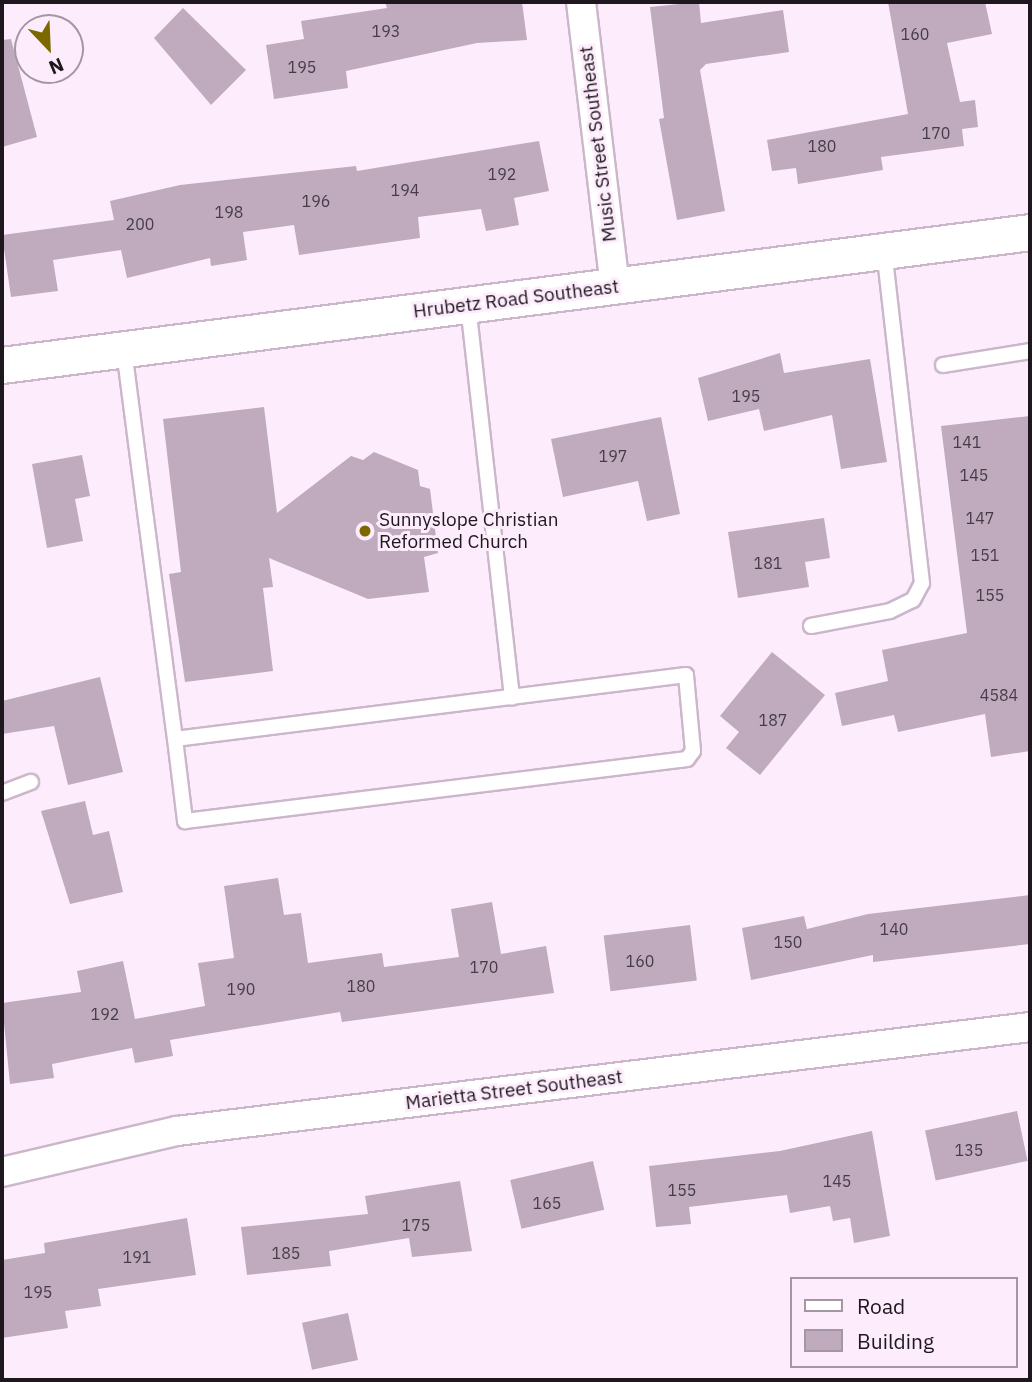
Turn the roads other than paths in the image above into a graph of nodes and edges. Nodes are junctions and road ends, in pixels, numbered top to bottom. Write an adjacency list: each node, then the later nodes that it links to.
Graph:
1 (581, 2): 4 (street, Music Street Southeast)
2 (1030, 232): 3 (street, Hrubetz Road Southeast)
3 (884, 251): 4 (street, Hrubetz Road Southeast); 10 (lane)
4 (615, 286): 5 (street, Hrubetz Road Southeast)
5 (468, 305): 6 (street, Hrubetz Road Southeast); 11 (lane)
6 (124, 348): 8 (street, Hrubetz Road Southeast); 12 (lane)
7 (1030, 351): 9 (lane)
8 (2, 365)
9 (943, 365)
10 (810, 626)
11 (512, 698): 12 (lane); 12 (lane)
12 (175, 739)
13 (31, 782): 14 (lane)
14 (2, 793)
15 (1030, 1027): 16 (street, Marietta Street Southeast)
16 (2, 1172)

